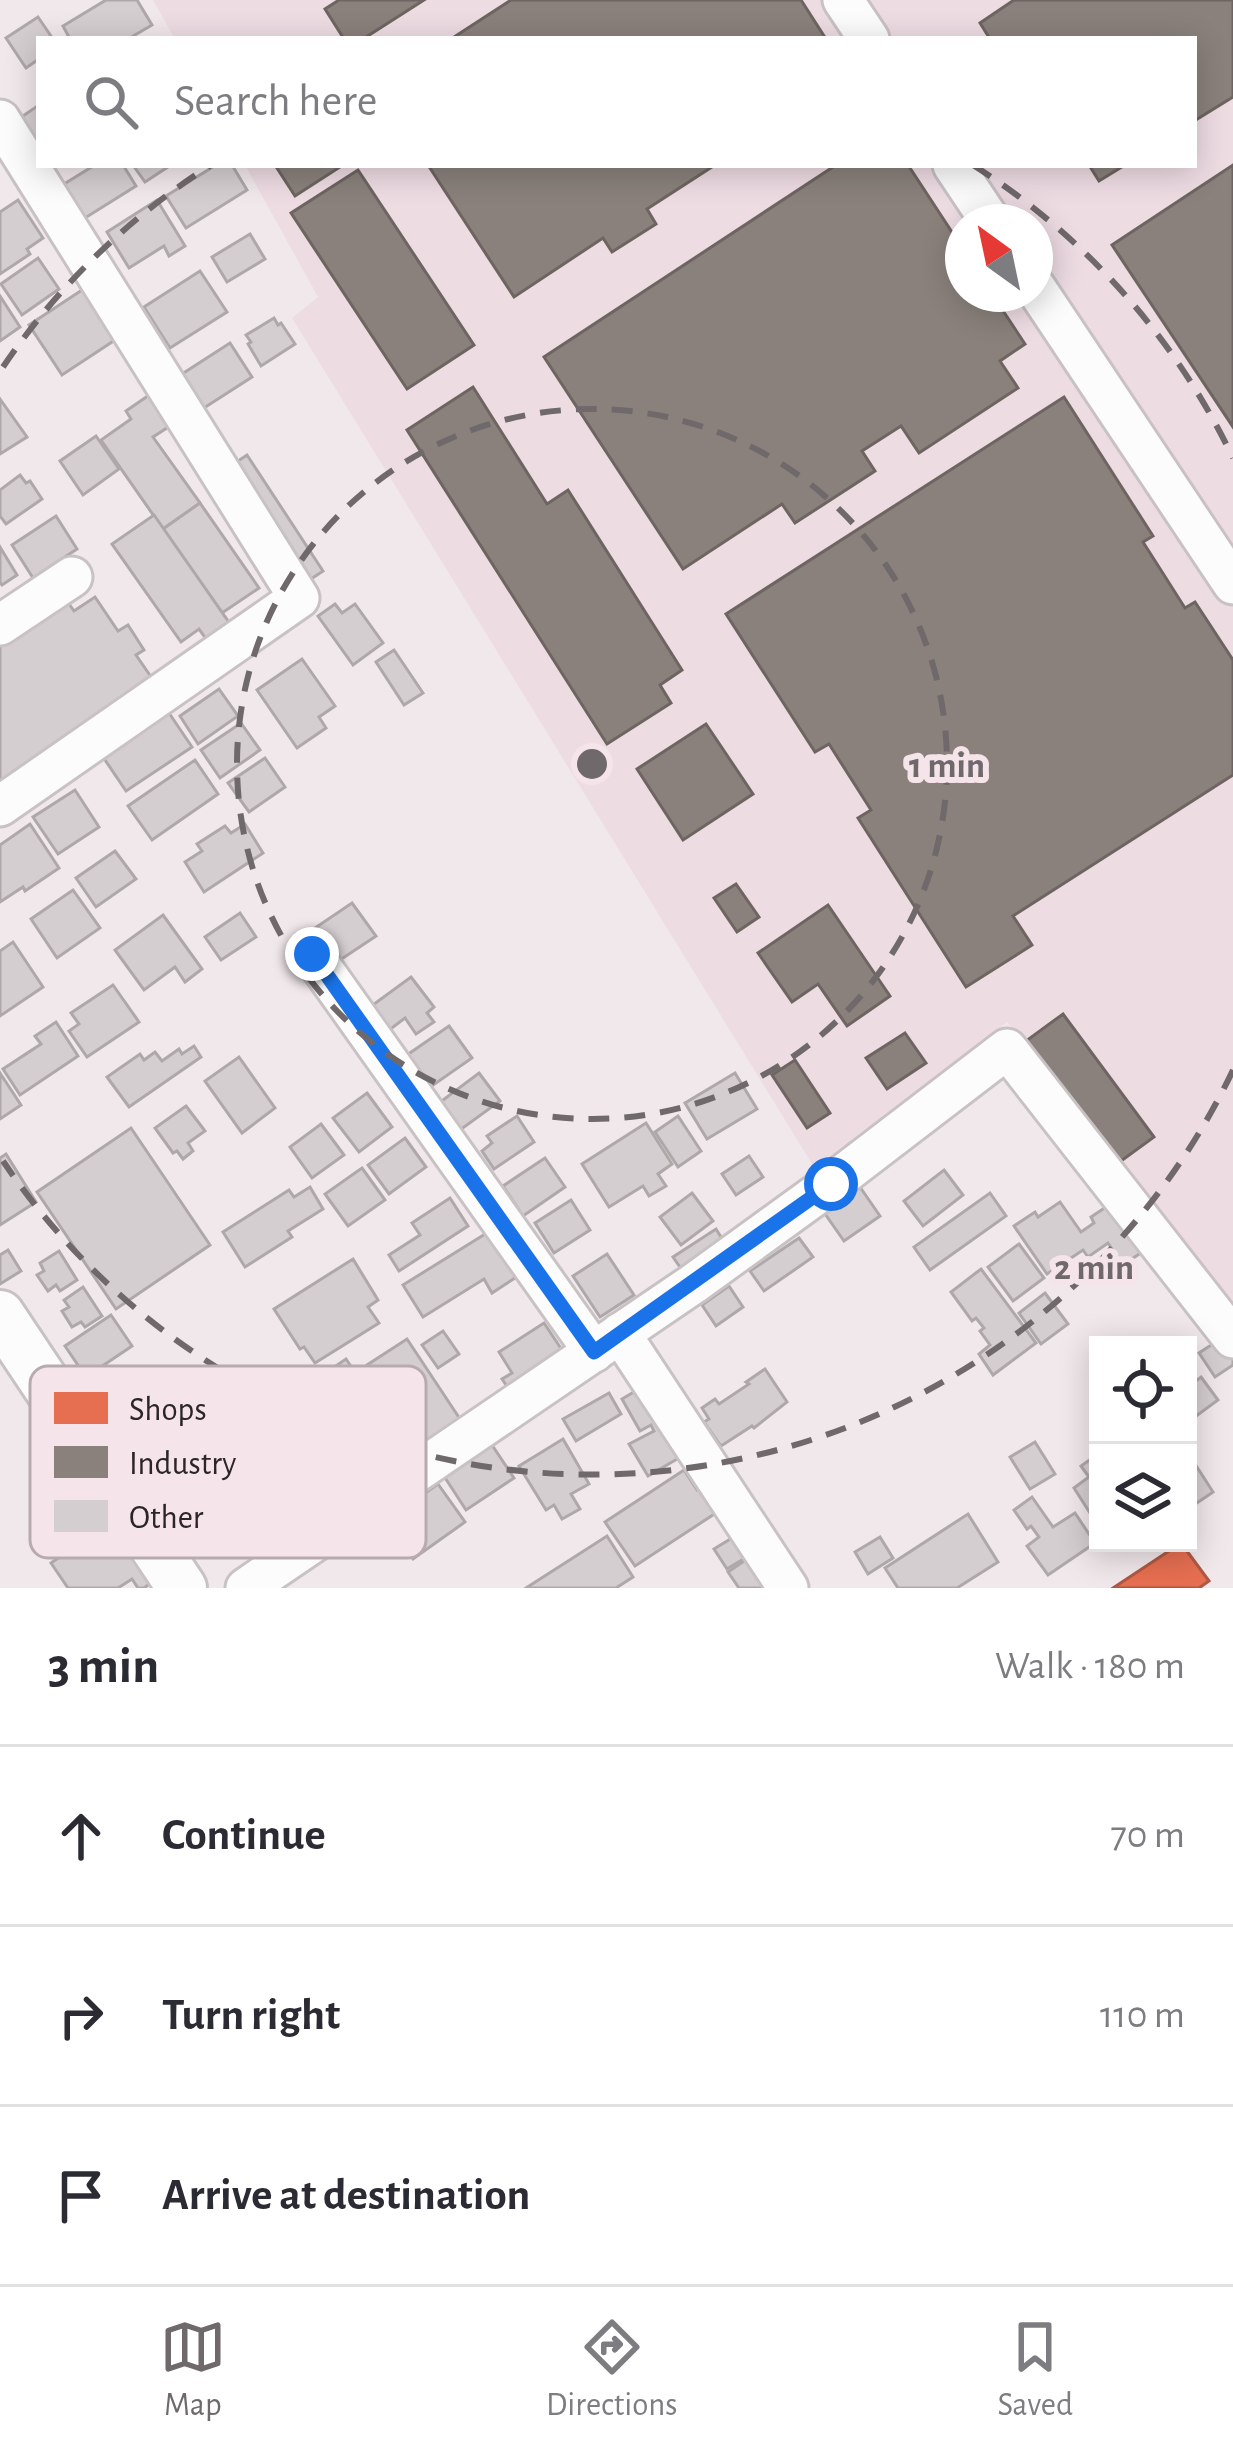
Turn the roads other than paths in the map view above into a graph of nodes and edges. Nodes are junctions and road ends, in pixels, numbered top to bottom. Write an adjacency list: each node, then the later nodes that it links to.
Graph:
1 (843, 0): 2 (street)
2 (867, 36)
3 (0, 120): 10 (street)
4 (955, 168): 5 (street)
5 (980, 204)
6 (1052, 312): 8 (street)
7 (72, 577): 9 (street)
8 (1233, 584)
9 (0, 626)
10 (0, 806)
11 (312, 954): 14 (street)
12 (0, 1315): 15 (main road)
13 (1233, 1338): 14 (street)
14 (607, 1343): 16 (street); 21 (street)
15 (34, 1366)
16 (426, 1466)
17 (162, 1558): 19 (main road)
18 (290, 1558): 20 (street)
19 (182, 1588)
20 (246, 1588)
21 (788, 1588)

